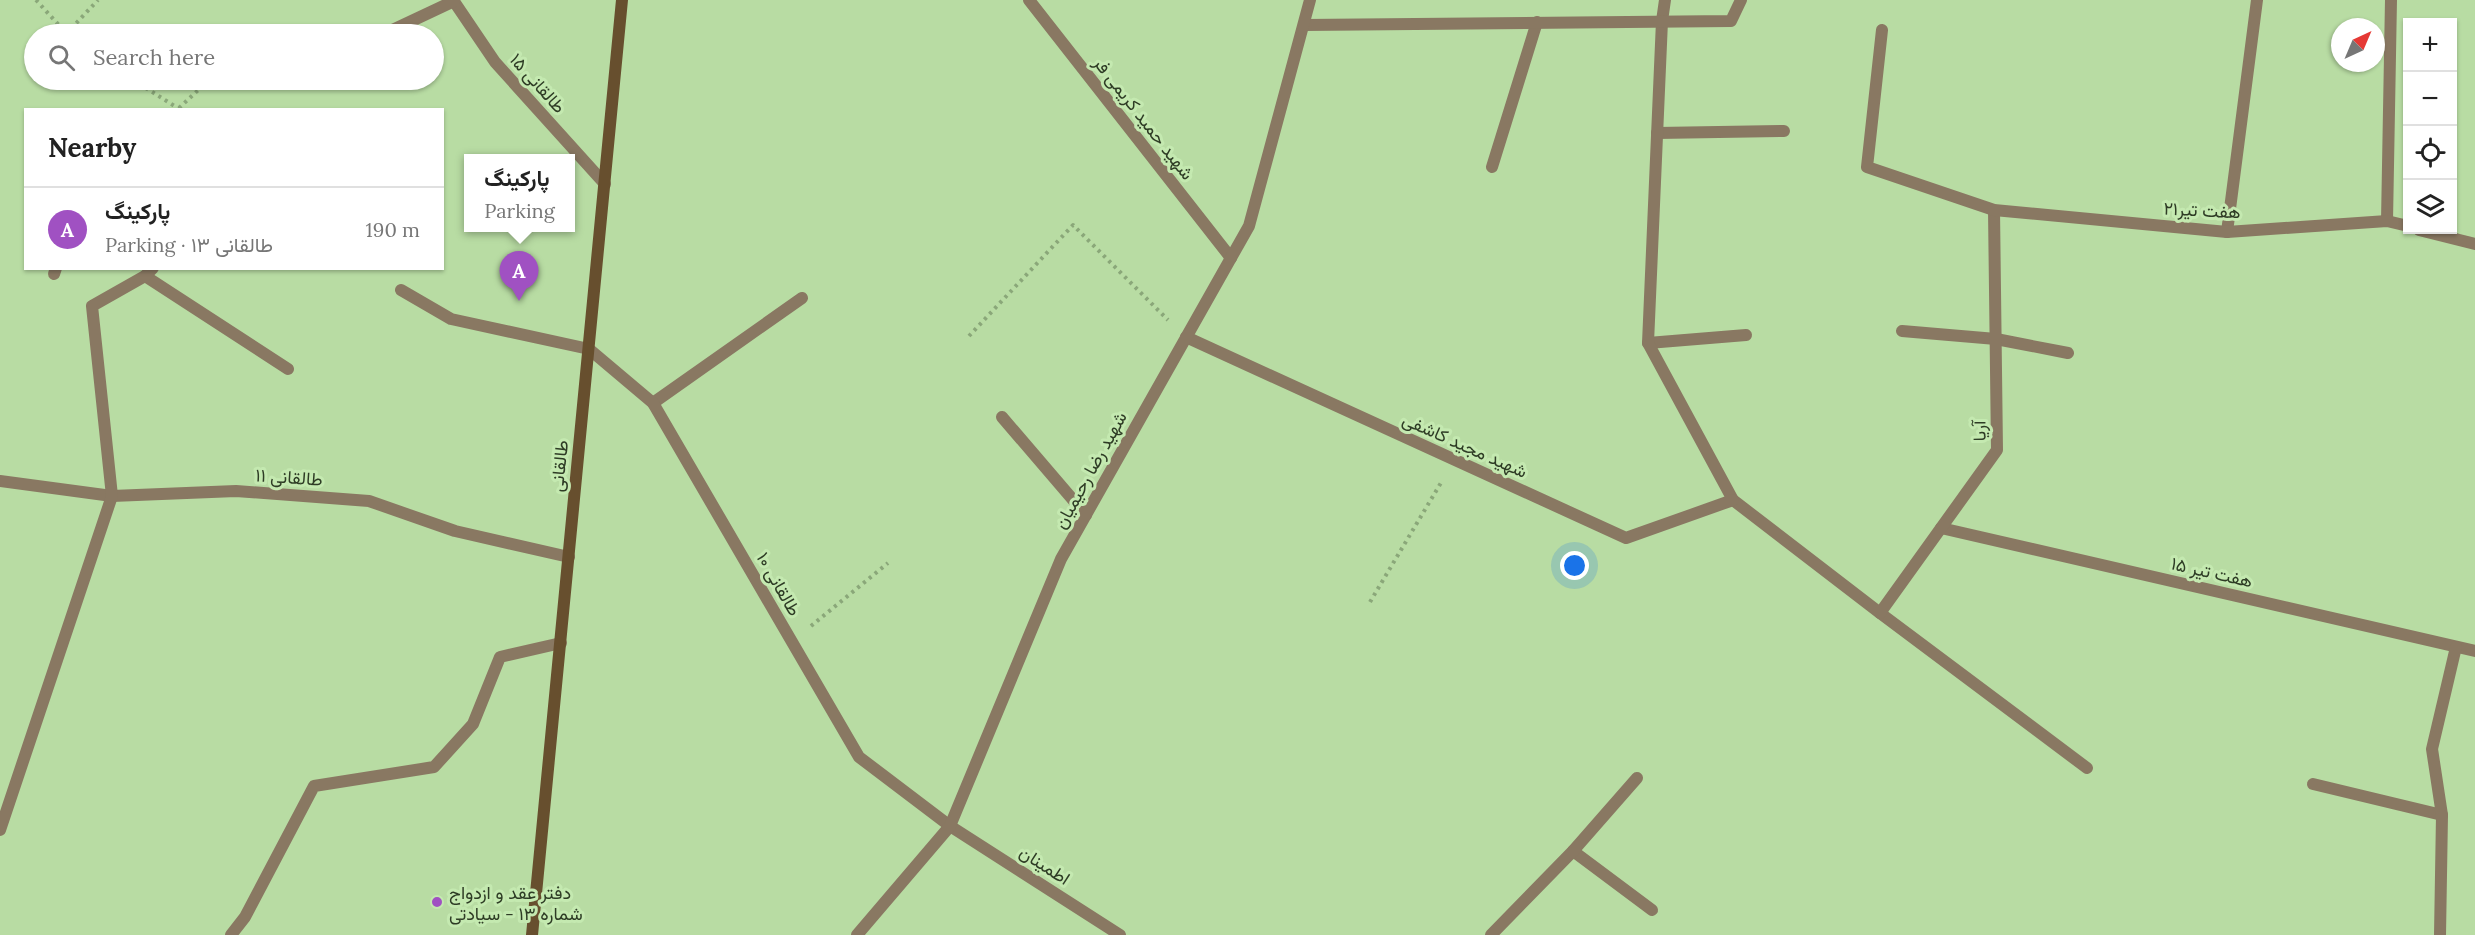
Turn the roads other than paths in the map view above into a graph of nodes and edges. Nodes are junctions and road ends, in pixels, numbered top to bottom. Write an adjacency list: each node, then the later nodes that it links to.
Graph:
1 (454, 0): 11 (street); 17 (street, طالقانی ۱۵)
2 (622, 0): 17 (main road, طالقانی)
3 (1029, 0): 24 (street, شهید حمید کریمی فر)
4 (1310, 0): 12 (street, شهید رضا رحیمیان)
5 (1665, 0): 9 (street)
6 (1741, 0): 9 (street)
7 (2257, 0): 21 (street)
8 (2391, 0): 19 (street)
9 (1662, 21): 10 (street); 15 (street)
10 (1537, 22): 12 (street); 16 (street)
11 (405, 24)
12 (1304, 24): 24 (street, شهید رضا رحیمیان)
13 (1882, 30): 18 (street, هفت تیر۲۱)
14 (1784, 131): 15 (street)
15 (1657, 133): 32 (street)
16 (1492, 167)
17 (605, 184): 33 (main road, طالقانی)
18 (1994, 210): 21 (street, هفت تیر۲۱); 31 (street, آریا)
19 (2387, 221): 20 (street, هفت تیر۲۱); 21 (street, هفت تیر۲۱)
20 (2403, 225)
21 (2227, 232)
22 (2435, 234): 23 (street)
23 (2475, 244)
24 (1231, 258): 30 (street, شهید رضا رحیمیان)
25 (149, 272): 35 (street); 39 (street)
26 (402, 290): 33 (street)
27 (802, 298): 36 (street)
28 (1902, 331): 31 (street)
29 (1746, 335): 32 (street)
30 (1186, 337): 40 (street, شهید مجید کاشفی); 41 (street, شهید رضا رحیمیان)
31 (1996, 339): 34 (street); 42 (street, آریا)
32 (1648, 343): 40 (street)
33 (589, 349): 36 (street, طالقانی ۱۰); 43 (main road, طالقانی)
34 (2068, 353)
35 (288, 369)
36 (653, 403): 53 (street, طالقانی ۱۰)
37 (1002, 417): 41 (street)
38 (0, 481): 39 (street, طالقانی ۱۱)
39 (112, 496): 43 (street, طالقانی ۱۱); 52 (street)
40 (1734, 500): 44 (street)
41 (1086, 515): 53 (street, شهید رضا رحیمیان)
42 (1941, 528): 44 (street, آریا); 46 (street, هفت تیر ۱۵)
43 (568, 557): 45 (main road, طالقانی)
44 (1880, 613): 48 (street)
45 (561, 643): 57 (street); 58 (main road, طالقانی)
46 (2456, 647): 47 (street, هفت تیر ۱۵); 51 (street)
47 (2475, 651)
48 (2087, 768)
49 (1637, 778): 54 (street)
50 (2313, 784): 51 (street)
51 (2442, 815): 61 (street)
52 (1, 822)
53 (950, 825): 56 (street, اطمینان); 59 (street, شهید رضا رحیمیان)
54 (1573, 851): 55 (street); 60 (street)
55 (1652, 910)
56 (1112, 933)
57 (231, 935)
58 (532, 935)
59 (857, 935)
60 (1491, 935)
61 (2440, 935)

